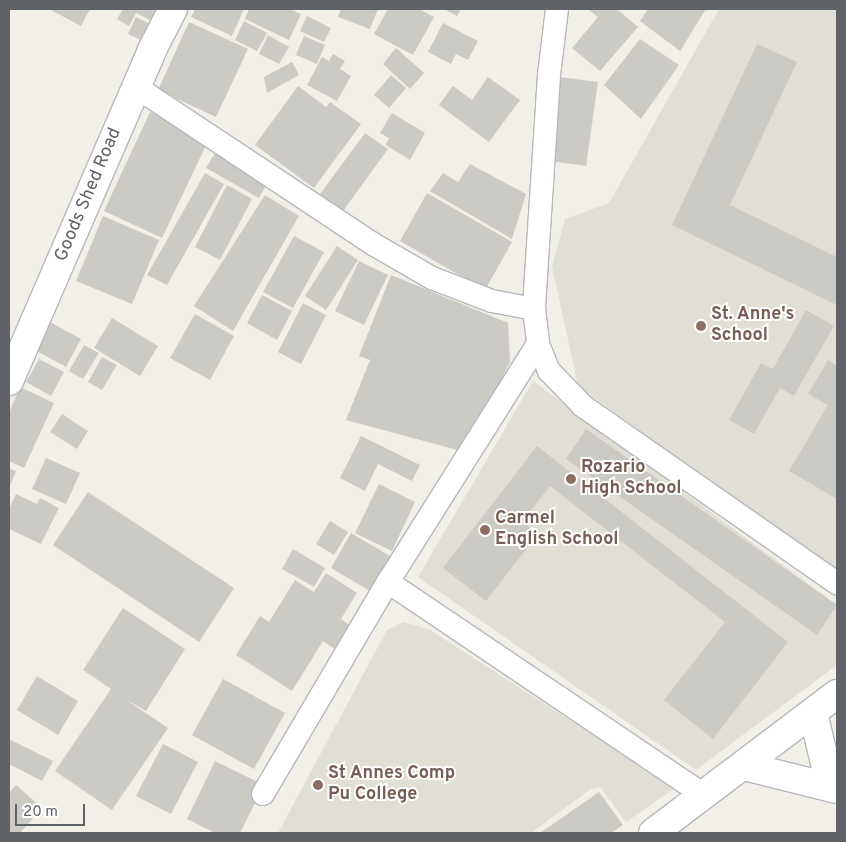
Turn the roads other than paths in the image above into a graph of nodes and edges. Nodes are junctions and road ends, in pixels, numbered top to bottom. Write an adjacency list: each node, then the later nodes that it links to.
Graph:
1 (173, 9): 3 (street, Goods Shed Road)
2 (557, 9): 4 (street)
3 (136, 87): 4 (street); 6 (street, Goods Shed Road)
4 (534, 309): 5 (street)
5 (538, 344): 7 (street); 8 (street)
6 (9, 382)
7 (388, 582): 13 (street); 14 (street)
8 (837, 583)
9 (837, 694): 10 (street)
10 (812, 713): 11 (street); 12 (street)
11 (744, 766): 12 (street); 14 (street)
12 (834, 788)
13 (263, 794)
14 (705, 796): 15 (street)
15 (653, 833)

